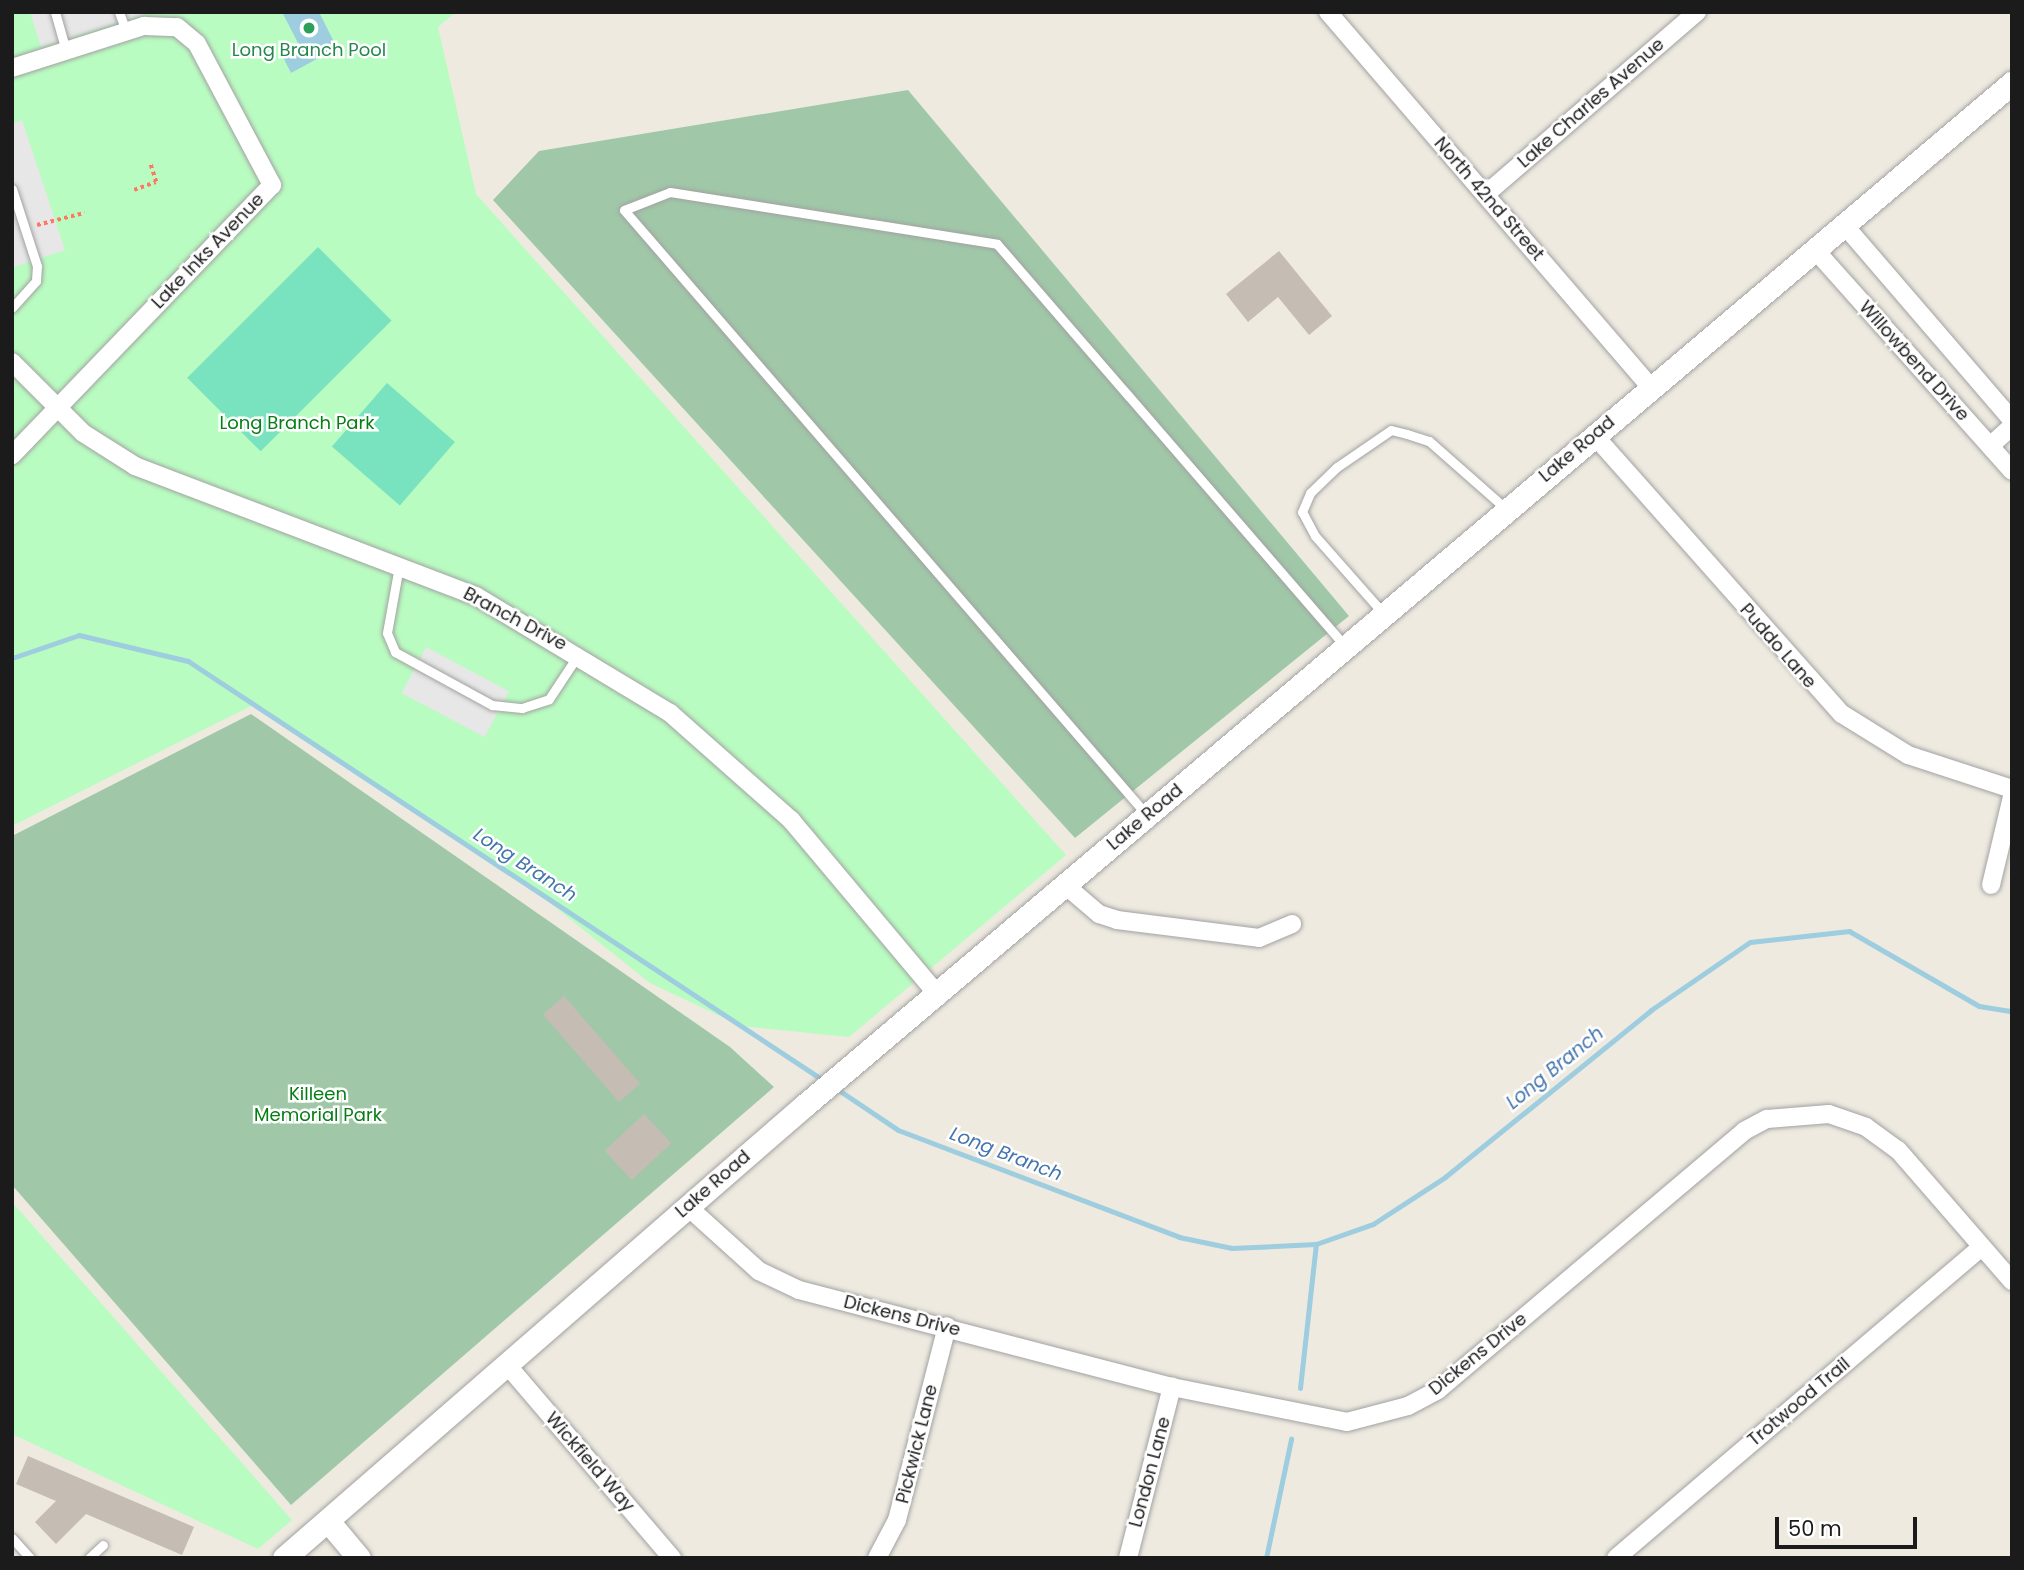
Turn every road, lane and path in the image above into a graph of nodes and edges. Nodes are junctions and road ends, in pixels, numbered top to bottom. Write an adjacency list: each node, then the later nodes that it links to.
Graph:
1 (55, 12): 6 (lane)
2 (119, 12): 5 (lane)
3 (1328, 12): 12 (street, North 42nd Street)
4 (1697, 12): 12 (street, Lake Charles Avenue)
5 (125, 31): 6 (street, Lake Inks Avenue); 20 (street, Lake Inks Avenue)
6 (65, 51): 7 (street, Lake Inks Avenue)
7 (12, 68)
8 (2012, 83): 14 (street, Lake Road)
9 (150, 164): 11 (path)
10 (12, 189): 15 (lane)
11 (134, 190)
12 (1486, 194): 19 (street, North 42nd Street)
13 (84, 214): 15 (path)
14 (1846, 227): 16 (street, Lake Road); 21 (street, Willowbend Drive)
15 (25, 228): 17 (lane)
16 (1816, 252): 19 (street, Lake Road); 24 (street, Willowbend Drive)
17 (12, 308)
18 (12, 362): 20 (street, Branch Drive)
19 (1650, 386): 23 (street, Lake Road)
20 (55, 409): 25 (street, Lake Inks Avenue); 28 (street, Branch Drive)
21 (2012, 420)
22 (2012, 426): 24 (street)
23 (1594, 435): 27 (street, Lake Road); 32 (street, Puddo Lane)
24 (1990, 446): 26 (street, Willowbend Drive)
25 (12, 455)
26 (2012, 471)
27 (1506, 509): 29 (street, Lake Road); 29 (lane)
28 (399, 566): 31 (street, Branch Drive); 31 (lane)
29 (1383, 613): 30 (street, Lake Road)
30 (1347, 647): 34 (street, Lake Road); 34 (lane)
31 (579, 653): 38 (street, Branch Drive)
32 (2012, 789)
33 (2012, 797): 36 (street)
34 (1147, 816): 35 (street, Lake Road)
35 (1065, 885): 37 (street); 38 (street, Lake Road)
36 (1991, 885)
37 (1292, 924)
38 (938, 995): 39 (street, Lake Road)
39 (687, 1206): 42 (street, Dickens Drive); 43 (street, Lake Road)
40 (1981, 1247): 41 (street, Dickens Drive); 44 (street, Dickens Drive); 55 (street, Trotwood Trail)
41 (2012, 1281)
42 (947, 1326): 44 (street, Dickens Drive); 53 (street, Pickwick Lane)
43 (508, 1366): 45 (street, Lake Road); 52 (street, Wickfield Way)
44 (1172, 1387): 54 (street, London Lane)
45 (328, 1521): 50 (street, Lake Road); 51 (street)
46 (12, 1538): 48 (lane)
47 (103, 1545): 49 (lane)
48 (30, 1558)
49 (89, 1558)
50 (284, 1558)
51 (359, 1558)
52 (672, 1558)
53 (877, 1558)
54 (1128, 1558)
55 (1616, 1558)

